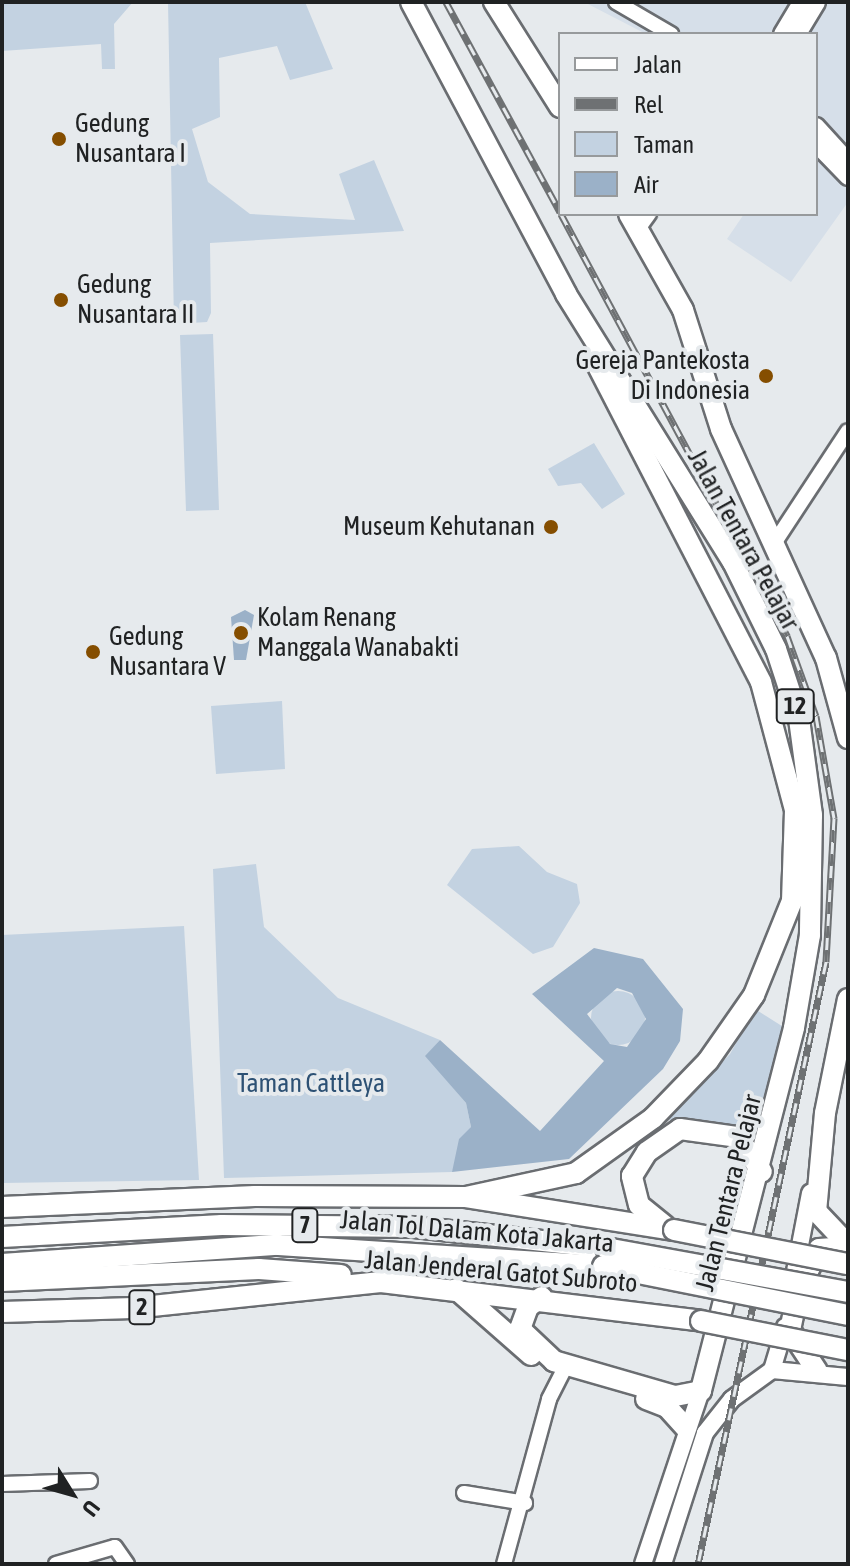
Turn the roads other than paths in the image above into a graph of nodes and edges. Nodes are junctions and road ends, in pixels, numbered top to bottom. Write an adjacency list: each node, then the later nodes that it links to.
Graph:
1 (411, 2): 17 (highway, Jalan Tentara Pelajar / 12)
2 (494, 2): 9 (highway)
3 (616, 2): 6 (street)
4 (801, 2): 7 (main road)
5 (817, 2): 8 (main road)
6 (668, 32)
7 (783, 32)
8 (799, 32)
9 (558, 104)
10 (823, 146): 11 (main road); 12 (main road)
11 (848, 161)
12 (848, 177)
13 (639, 219): 15 (highway, Jalan Tentara Pelajar / 12)
14 (848, 431): 15 (street)
15 (773, 545): 16 (highway, Jalan Tentara Pelajar / 12)
16 (848, 738)
17 (803, 813): 20 (highway, Jalan Tentara Pelajar / 12); 21 (highway)
18 (848, 999): 19 (highway)
19 (825, 1113): 25 (highway); 38 (main road)
20 (762, 1172): 23 (highway); 41 (highway, Jalan Tentara Pelajar / 12)
21 (466, 1197): 22 (highway); 23 (highway)
22 (2, 1207)
23 (672, 1230): 28 (highway, bridge)
24 (2, 1237): 26 (highway, Jalan Tol Dalam Kota Jakarta / 7)
25 (848, 1246): 39 (highway)
26 (605, 1257): 27 (highway, Jalan Tol Dalam Kota Jakarta / 7); 32 (highway, Jalan Tol Dalam Kota Jakarta / 7, bridge); 35 (highway, Jalan Tol Dalam Kota Jakarta / 7, bridge)
27 (2, 1264)
28 (848, 1264)
29 (2, 1281): 30 (highway)
30 (381, 1282): 31 (highway, Jalan Jenderal Gatot Subroto / 2); 34 (highway, Jalan Jenderal Gatot Subroto / 2)
31 (456, 1289): 33 (highway, Jalan Jenderal Gatot Subroto / 2); 37 (highway)
32 (848, 1292)
33 (542, 1297): 36 (highway, Jalan Jenderal Gatot Subroto / 2, bridge); 37 (highway)
34 (2, 1312)
35 (848, 1315)
36 (848, 1350)
37 (563, 1370): 41 (highway); 42 (highway); 46 (street)
38 (772, 1370): 39 (main road); 51 (main road)
39 (817, 1371): 40 (main road)
40 (848, 1377)
41 (701, 1391): 42 (main road)
42 (686, 1428): 50 (main road)
43 (90, 1481): 44 (street)
44 (2, 1484)
45 (464, 1493): 46 (street)
46 (525, 1503): 49 (street)
47 (56, 1564): 48 (street)
48 (127, 1564)
49 (504, 1564)
50 (643, 1564)
51 (663, 1564)

